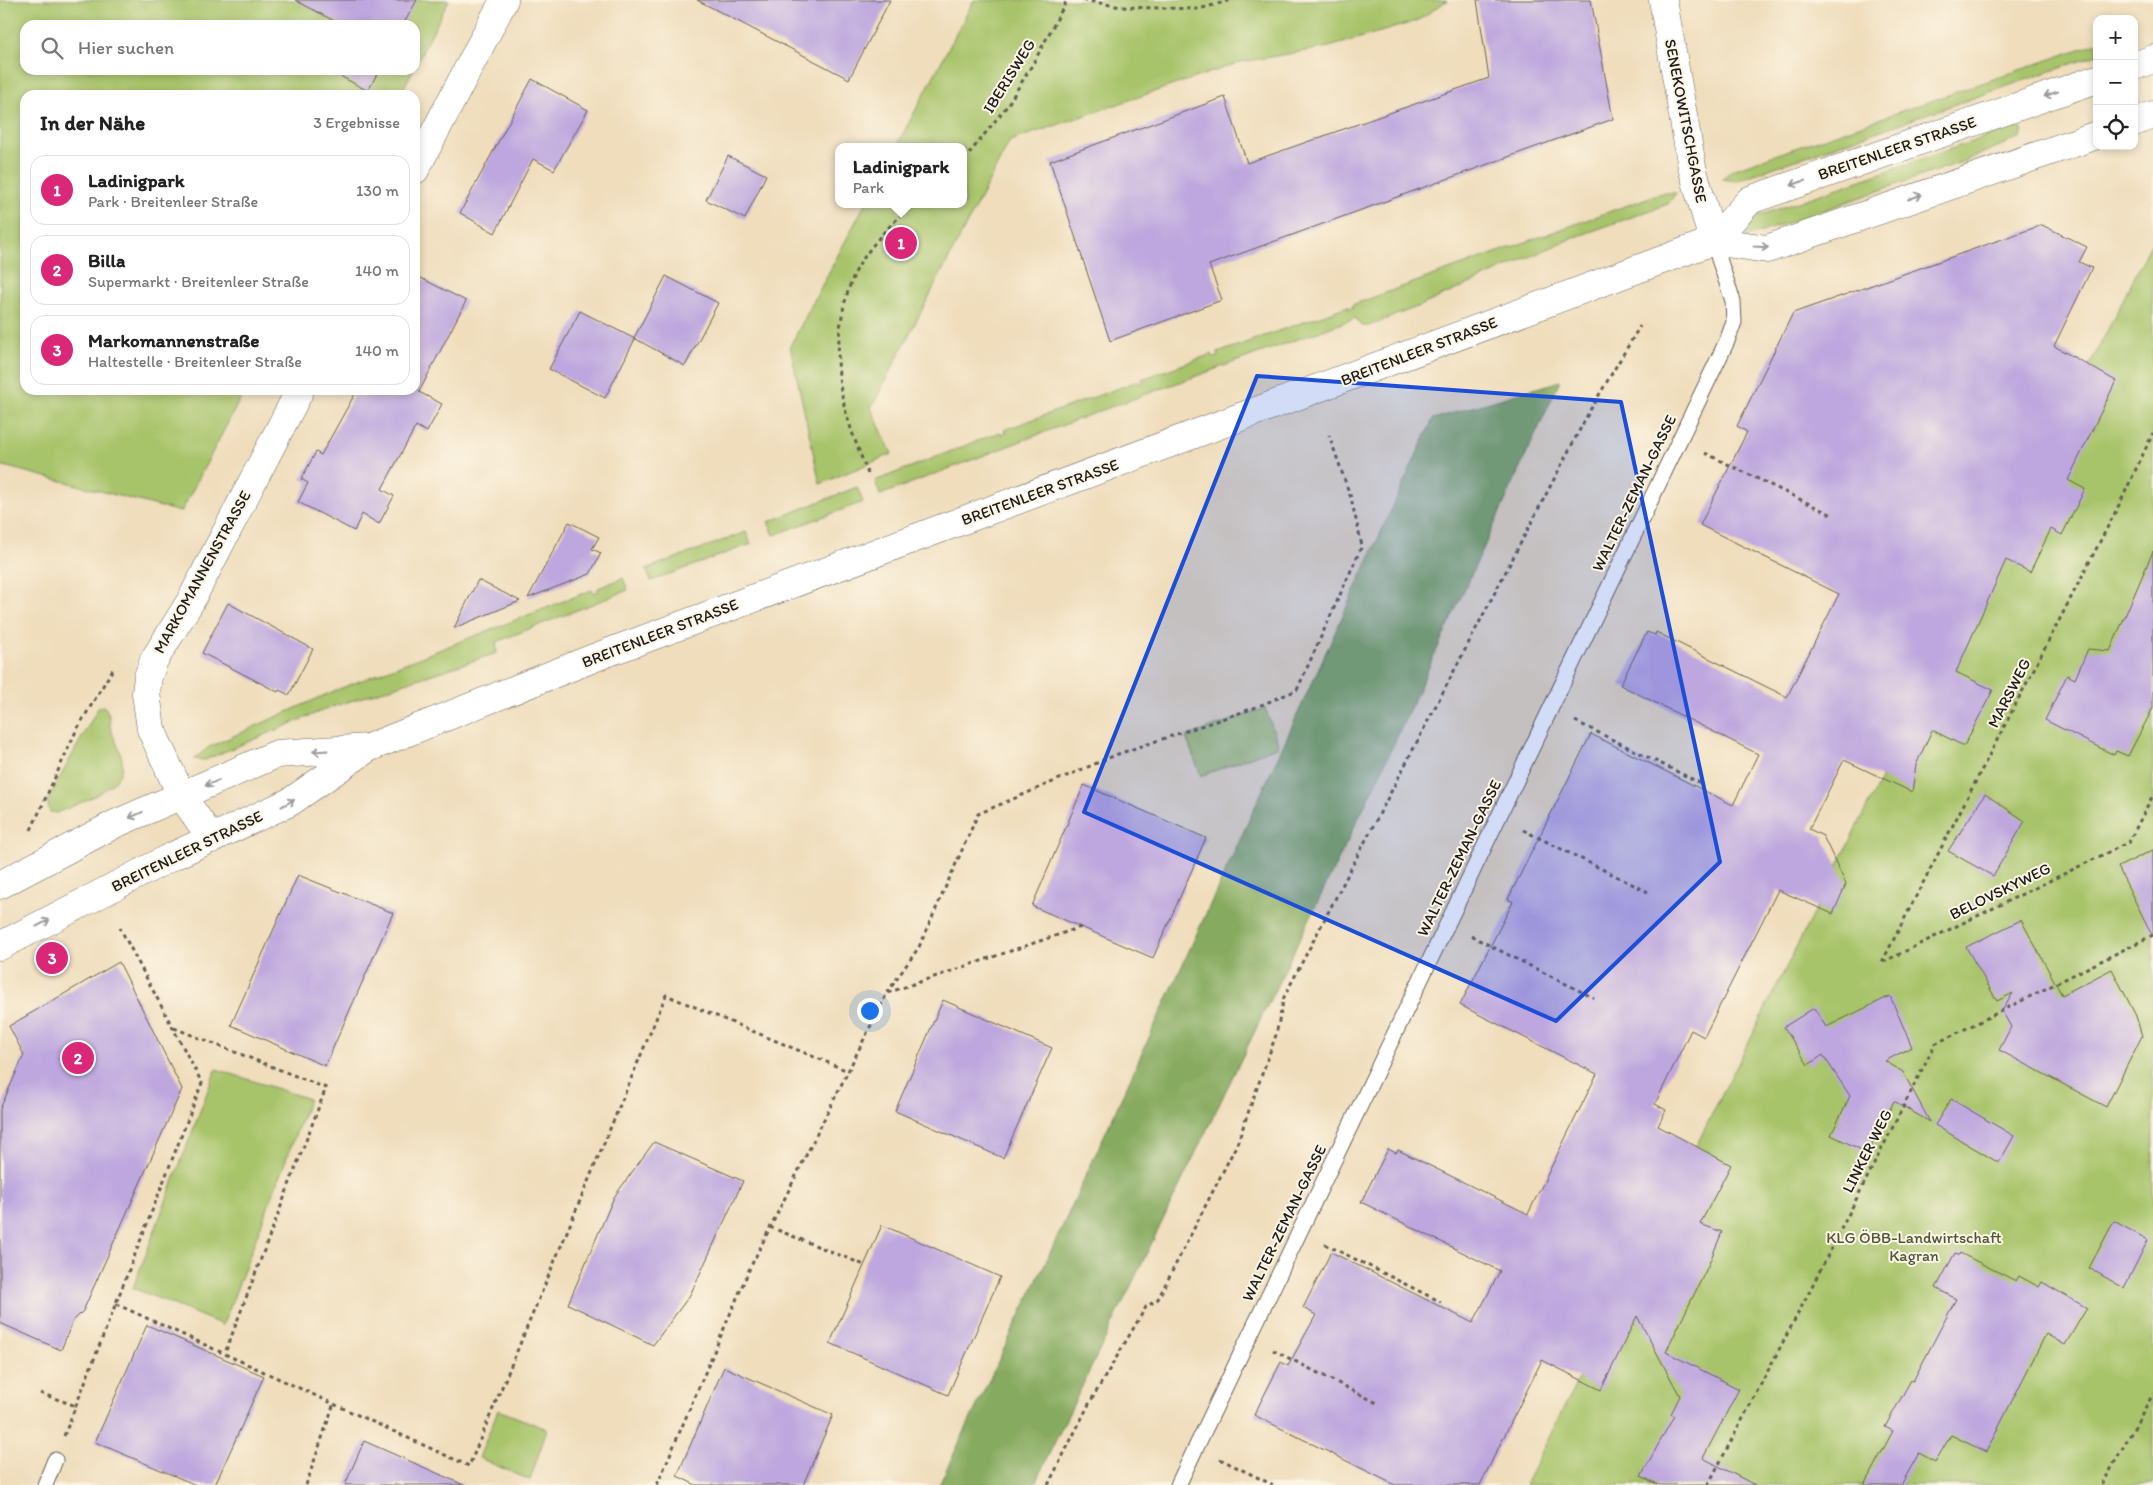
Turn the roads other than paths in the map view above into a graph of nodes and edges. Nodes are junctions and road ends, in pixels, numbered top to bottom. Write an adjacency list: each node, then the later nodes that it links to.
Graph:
1 (504, 0): 9 (main road)
2 (1663, 0): 10 (main road, SENEKOWITSCHGASSE)
3 (2153, 59): 4 (main road)
4 (2138, 65)
5 (2093, 80): 10 (main road, BREITENLEER STRASSE, one-way to 10)
6 (2153, 115): 7 (main road)
7 (2138, 121)
8 (2093, 136): 10 (main road, BREITENLEER STRASSE, one-way to 8)
9 (420, 160)
10 (1713, 241): 12 (main road, BREITENLEER STRASSE); 19 (lane, WALTER-ZEMAN-GASSE)
11 (297, 395): 13 (main road, MARKOMANNENSTRASSE)
12 (368, 748): 13 (main road, BREITENLEER STRASSE, one-way to 13); 14 (main road, BREITENLEER STRASSE, one-way to 12)
13 (181, 795): 14 (main road, MARKOMANNENSTRASSE); 15 (main road, BREITENLEER STRASSE, one-way to 15)
14 (212, 839): 16 (main road, BREITENLEER STRASSE, one-way to 14)
15 (0, 885)
16 (0, 946)
17 (55, 1460): 18 (lane)
18 (45, 1485)
19 (1178, 1485)

